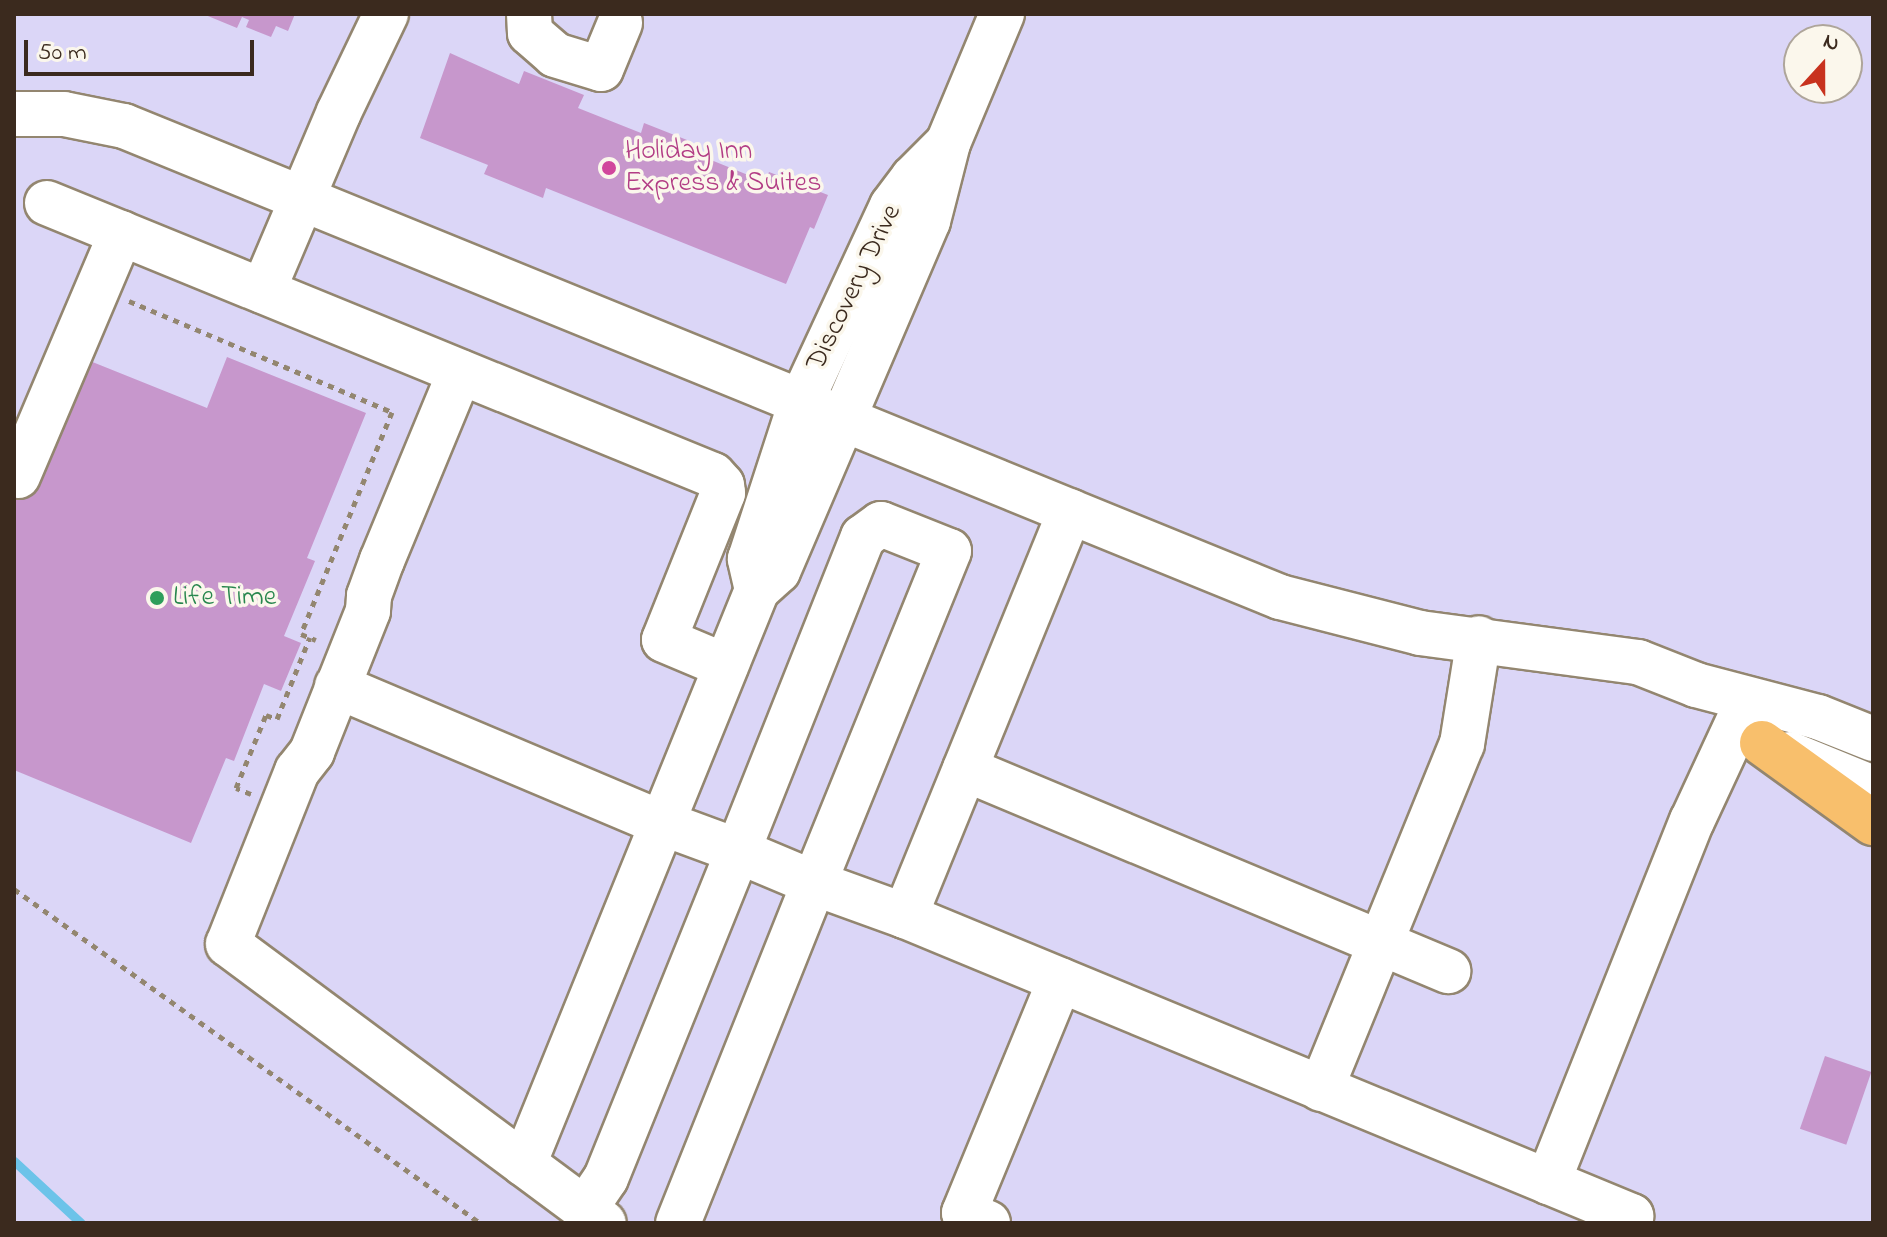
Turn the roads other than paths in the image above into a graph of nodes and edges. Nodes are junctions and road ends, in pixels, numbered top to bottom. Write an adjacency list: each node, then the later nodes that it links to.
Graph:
1 (386, 14): 7 (street)
2 (529, 14): 4 (street)
3 (1002, 14): 6 (street, Discovery Drive)
4 (614, 17)
5 (14, 114): 7 (street)
6 (948, 143): 12 (street, Discovery Drive); 13 (street, Discovery Drive)
7 (303, 199): 10 (street); 12 (street)
8 (47, 203): 9 (street)
9 (114, 251): 10 (street); 14 (street)
10 (263, 291): 11 (street)
11 (460, 372): 18 (street); 20 (street)
12 (801, 402): 13 (street); 16 (street, Discovery Drive)
13 (844, 419): 15 (street); 16 (street, Discovery Drive)
14 (18, 476)
15 (1070, 511): 17 (street); 23 (street)
16 (757, 590): 18 (street)
17 (1479, 638): 19 (street); 30 (street)
18 (726, 666): 25 (street)
19 (1696, 685): 21 (street); 22 (street)
20 (337, 686): 25 (street); 34 (street)
21 (1750, 732): 24 (street); 26 (main road); 35 (street)
22 (1873, 739)
23 (965, 769): 29 (street); 30 (street)
24 (1873, 788)
25 (662, 823): 27 (street); 34 (street)
26 (1873, 823)
27 (738, 851): 28 (street); 28 (street); 36 (street)
28 (814, 883): 29 (street); 37 (street)
29 (905, 916): 32 (street)
30 (1381, 942): 31 (street); 33 (street)
31 (1448, 971)
32 (1060, 980): 33 (street); 38 (street)
33 (1321, 1089): 35 (street)
34 (524, 1164): 36 (street)
35 (1548, 1182): 39 (street)
36 (594, 1216)
37 (678, 1223)
38 (988, 1223)
39 (1628, 1223)

